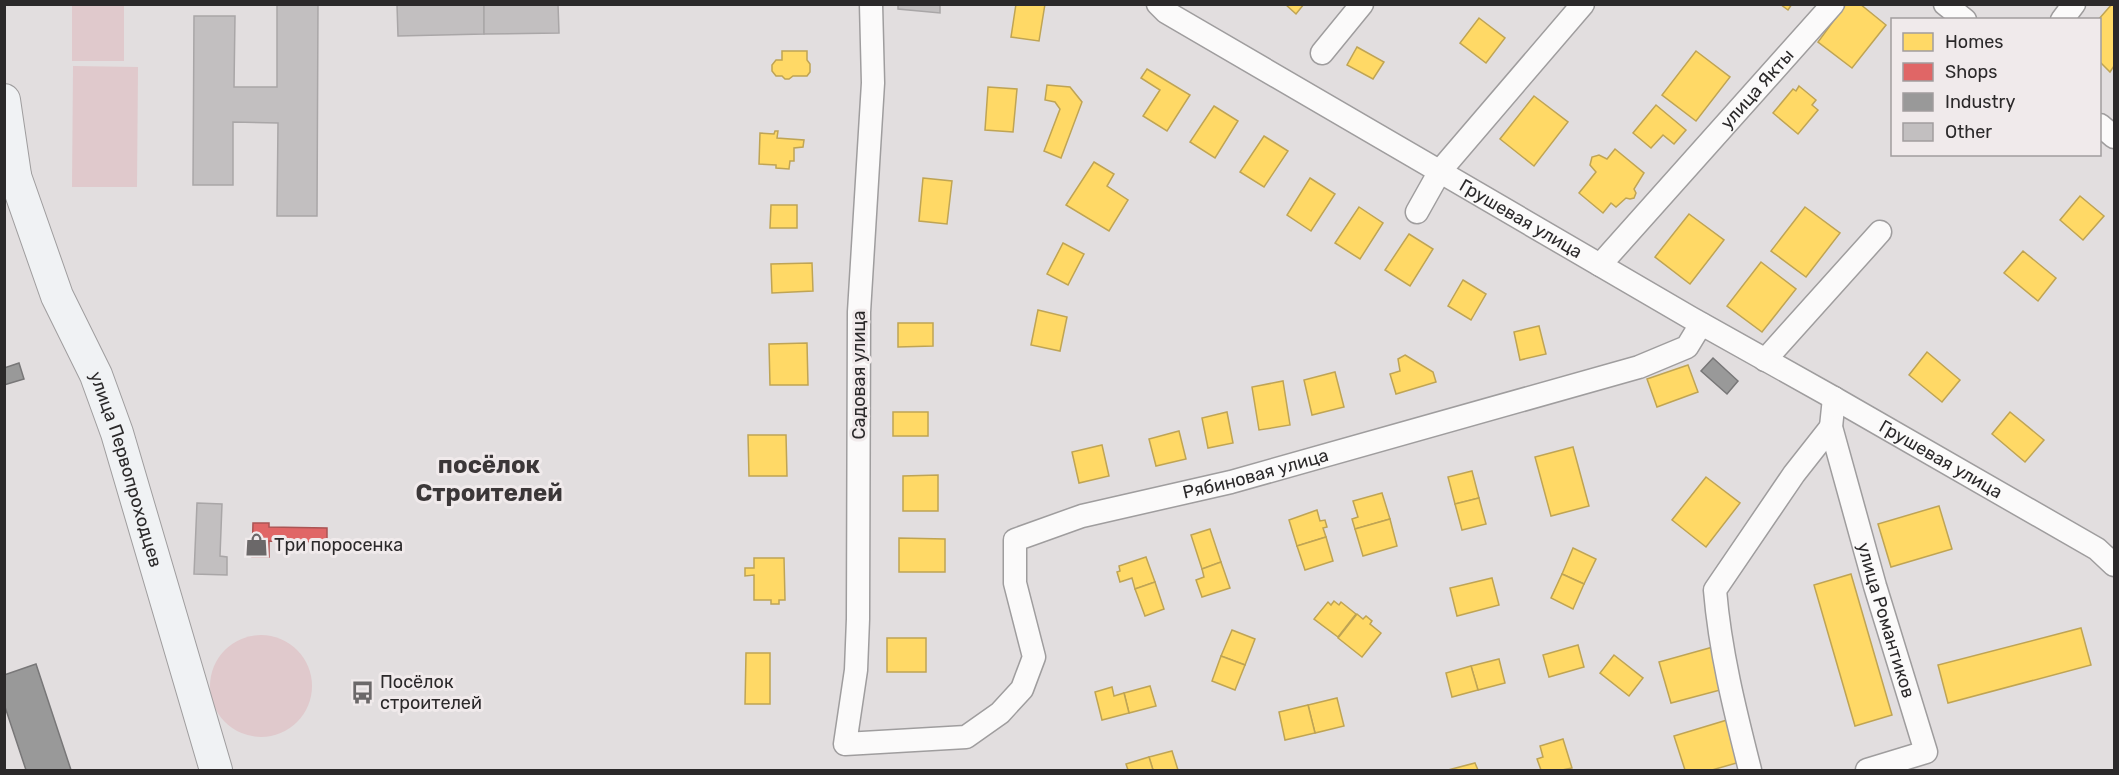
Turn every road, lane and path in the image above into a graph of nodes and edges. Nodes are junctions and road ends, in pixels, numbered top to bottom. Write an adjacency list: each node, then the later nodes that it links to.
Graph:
1 (872, 4): 25 (street, Садовая улица)
2 (1158, 4): 15 (street, Грушевая улица)
3 (1362, 4): 10 (street)
4 (1582, 4): 15 (street, Грушевая улица)
5 (1833, 4): 16 (street, улица Якты)
6 (1945, 4): 8 (street)
7 (2074, 4): 9 (street)
8 (1962, 18)
9 (2064, 18)
10 (1322, 53)
11 (4, 100): 14 (street, улица Первопроходцев)
12 (2101, 126): 13 (street)
13 (2115, 137)
14 (10, 165): 26 (street, улица Первопроходцев)
15 (1440, 171): 17 (street, Грушевая улица); 19 (street, Грушевая улица)
16 (1683, 175): 19 (street, Грушевая улица)
17 (1417, 212)
18 (1880, 231): 21 (street)
19 (1600, 265): 20 (street, Грушевая улица)
20 (1701, 324): 21 (street, Грушевая улица); 25 (street, Рябиновая улица)
21 (1764, 360): 22 (street, Грушевая улица)
22 (1834, 398): 23 (street, улица Романтиков); 24 (street, Грушевая улица)
23 (1832, 427): 27 (street); 28 (street, улица Романтиков)
24 (2115, 565)
25 (966, 737)
26 (216, 771)
27 (1750, 771)
28 (1867, 771)

